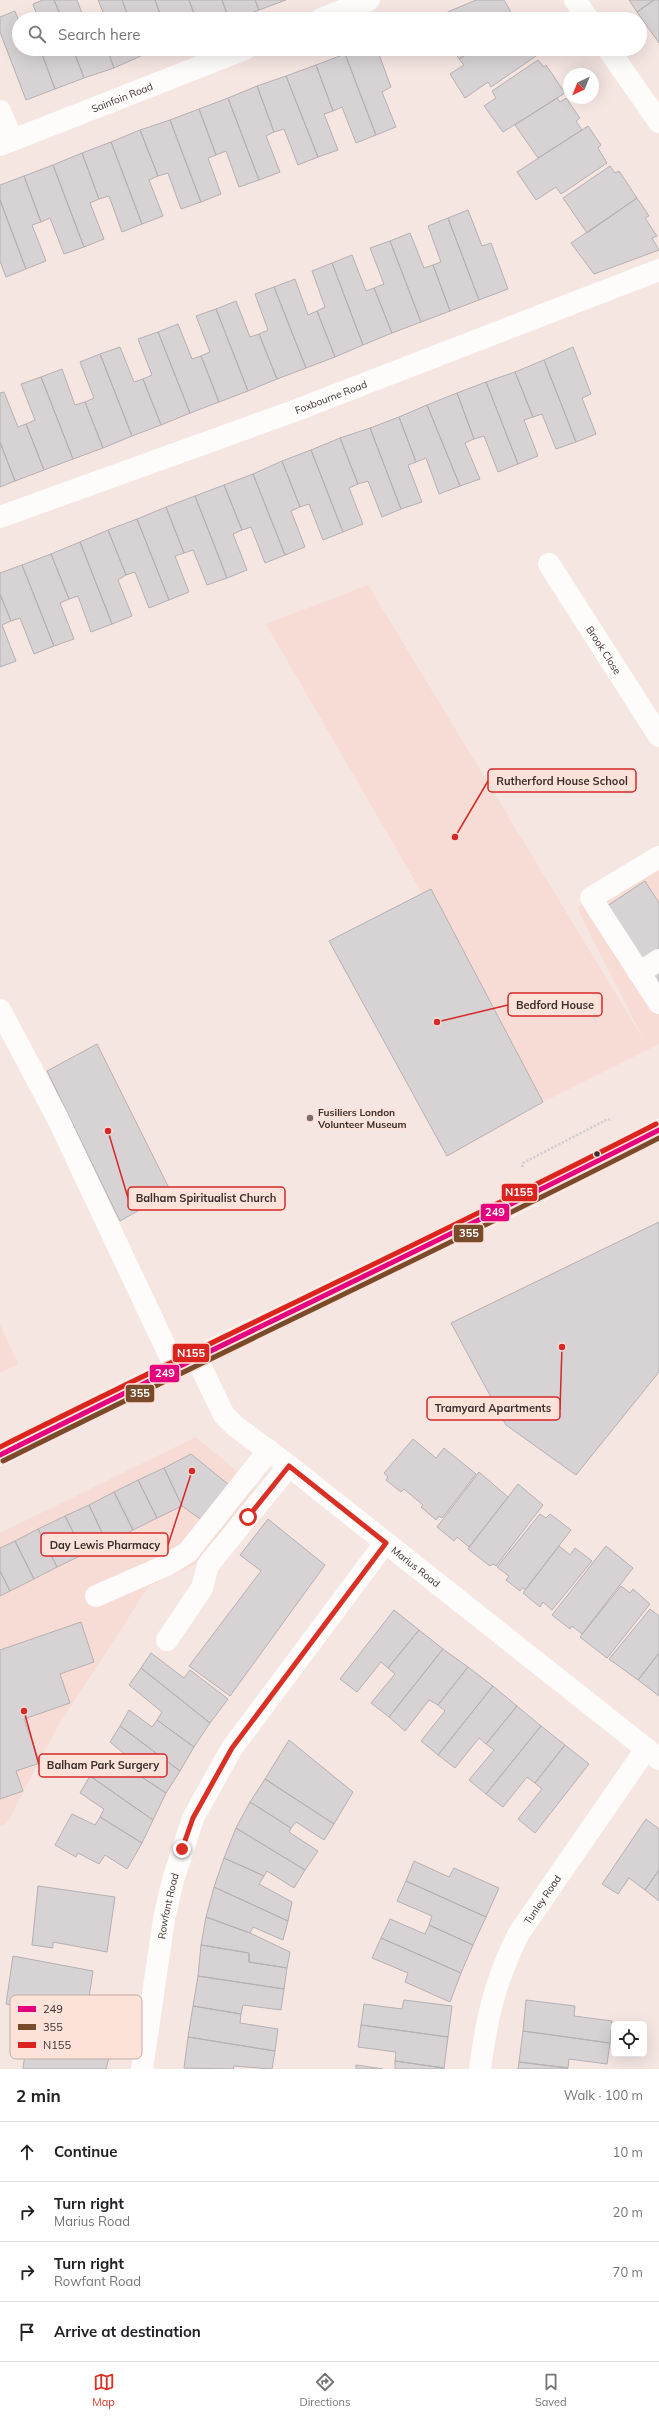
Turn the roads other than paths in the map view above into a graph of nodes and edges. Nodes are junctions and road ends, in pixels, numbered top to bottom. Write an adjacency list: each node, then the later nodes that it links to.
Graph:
1 (369, 0): 3 (main road)
2 (574, 0): 4 (main road)
3 (339, 12)
4 (583, 12)
5 (227, 56): 9 (main road, Sainfoin Road)
6 (613, 56): 8 (main road)
7 (0, 111): 9 (main road)
8 (659, 122)
9 (6, 143)
10 (659, 270): 11 (main road, Foxbourne Road)
11 (0, 517)
12 (549, 564): 13 (main road, Brook Close)
13 (659, 736)
14 (658, 860): 16 (main road)
15 (659, 960): 16 (main road)
16 (639, 973): 17 (main road)
17 (659, 1003)
18 (0, 1010): 21 (main road)
19 (659, 1130): 20 (main road)
20 (196, 1357): 21 (main road); 22 (main road, Marius Road)
21 (175, 1367): 23 (main road)
22 (269, 1450): 24 (main road, Marius Road); 26 (main road)
23 (0, 1455)
24 (289, 1466): 25 (main road, Marius Road); 27 (main road)
25 (386, 1543): 28 (main road, Marius Road); 29 (main road, Rowfant Road)
26 (96, 1596)
27 (167, 1640)
28 (653, 1754): 30 (main road, Tunley Road)
29 (142, 2069)
30 (480, 2069)

